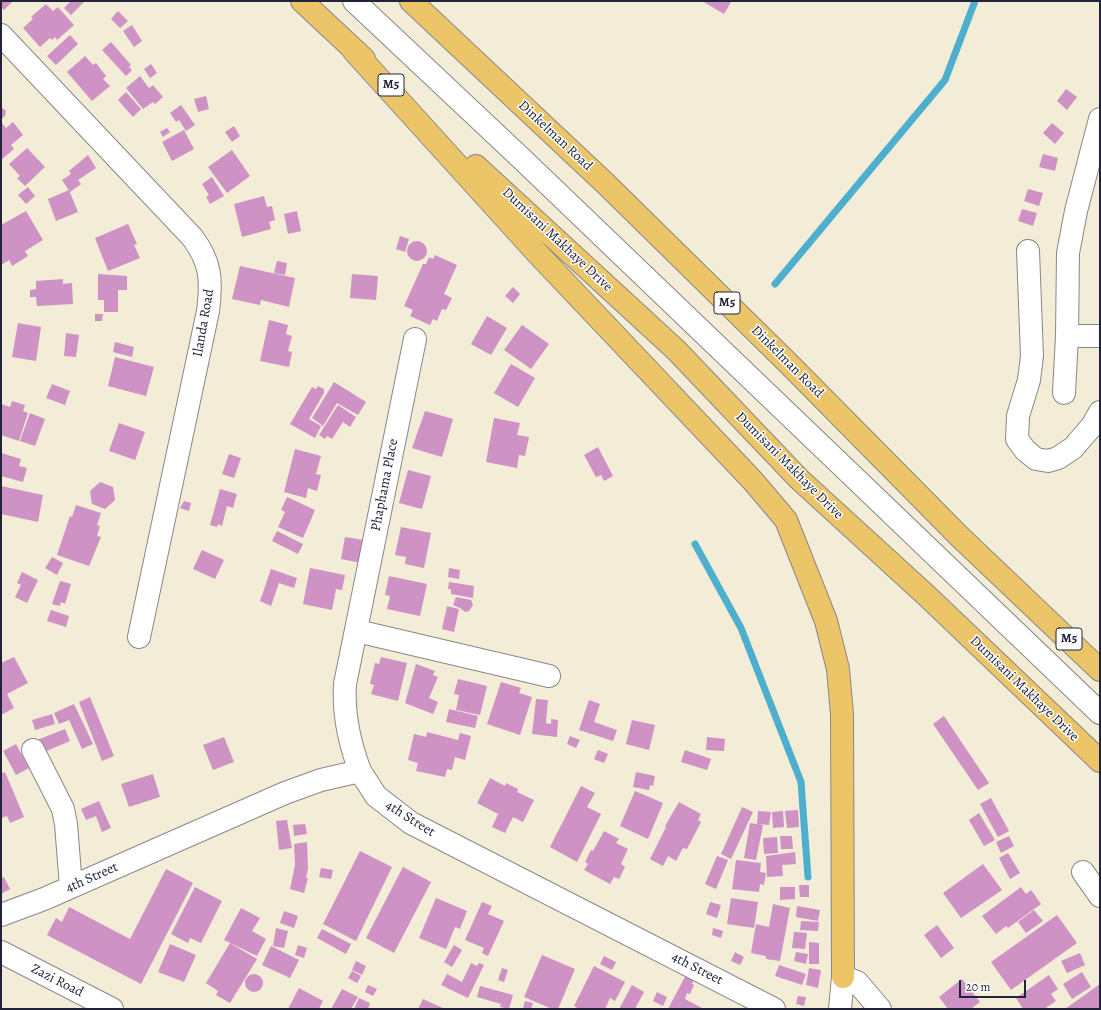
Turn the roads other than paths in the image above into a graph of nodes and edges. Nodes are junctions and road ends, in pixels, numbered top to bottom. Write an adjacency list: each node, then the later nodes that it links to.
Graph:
1 (302, 1): 5 (main road, M5)
2 (354, 1): 20 (street)
3 (412, 1): 14 (main road, Dinkelman Road / M5)
4 (1, 35): 16 (street, Ilanda Road)
5 (353, 50): 22 (main road, Dumisani Makhaye Drive / M5); 29 (main road)
6 (1100, 119): 7 (street)
7 (1094, 168): 9 (street)
8 (1028, 251): 13 (street)
9 (1067, 336): 10 (street); 12 (street)
10 (1100, 336)
11 (415, 339): 15 (street, Phaphama Place)
12 (1064, 393)
13 (1100, 412)
14 (1038, 609): 17 (main road); 18 (main road, M5)
15 (357, 631): 19 (street); 23 (street, Phaphama Place)
16 (139, 638)
17 (1100, 659)
18 (1100, 670)
19 (549, 676)
20 (1100, 713)
21 (33, 750): 25 (street)
22 (1100, 761)
23 (360, 771): 25 (street, 4th Street); 31 (street, 4th Street)
24 (1083, 872): 26 (street)
25 (71, 887): 27 (street, 4th Street)
26 (1100, 896)
27 (1, 915)
28 (1, 952): 30 (street, Zazi Road)
29 (843, 978): 32 (street); 33 (street)
30 (112, 1009)
31 (774, 1009)
32 (840, 1009)
33 (880, 1009)

